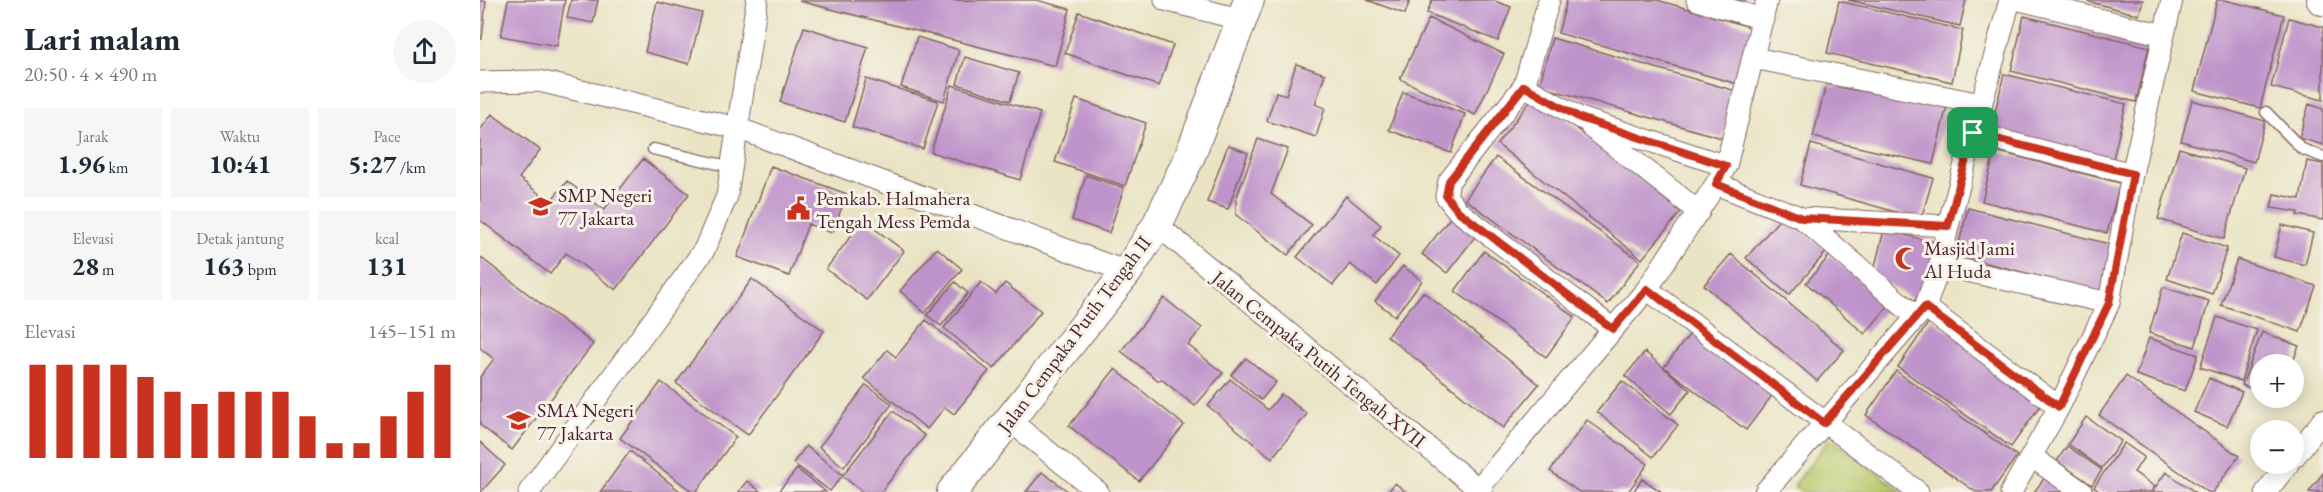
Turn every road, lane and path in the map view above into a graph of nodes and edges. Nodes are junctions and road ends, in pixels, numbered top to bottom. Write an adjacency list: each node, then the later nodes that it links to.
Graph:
1 (756, 0): 17 (street)
2 (1165, 0): 9 (street)
3 (1549, 0): 13 (street)
4 (1697, 0): 8 (street)
5 (2010, 0): 14 (street)
6 (2020, 0): 10 (street)
7 (2172, 0): 10 (street)
8 (1765, 9): 11 (street)
9 (1246, 10): 26 (street, Jalan Cempaka Putih Tengah II)
10 (2164, 35): 22 (street)
11 (1754, 58): 14 (street); 23 (street)
12 (480, 81): 17 (street)
13 (1524, 86): 16 (street); 33 (street)
14 (1981, 104): 18 (street)
15 (2266, 112): 20 (lane)
16 (1580, 118): 23 (street); 24 (street)
17 (737, 128): 21 (street); 29 (street)
18 (1973, 133): 22 (street); 27 (street)
19 (653, 149): 21 (lane)
20 (2323, 157)
21 (732, 167): 43 (street)
22 (2133, 174): 31 (street)
23 (1721, 175): 24 (street); 25 (street)
24 (1699, 212): 30 (street)
25 (1802, 218): 27 (street); 32 (street)
26 (1157, 225): 29 (street, Jalan Cempaka Putih Tengah II); 41 (street, Jalan Cempaka Putih Tengah XVII)
27 (1948, 226): 28 (street)
28 (1940, 265): 31 (street); 32 (street)
29 (1126, 272): 35 (street, Jalan Cempaka Putih Tengah II)
30 (1647, 289): 33 (street); 37 (street)
31 (2109, 303): 34 (street)
32 (1920, 312): 34 (street); 37 (street)
33 (1613, 329): 41 (street)
34 (2059, 407): 39 (street)
35 (1009, 420): 44 (street, Jalan Cempaka Putih Tengah II); 45 (street)
36 (2323, 420): 38 (street)
37 (1824, 423): 42 (street); 46 (street)
38 (2304, 444)
39 (2032, 457): 47 (street); 48 (street)
40 (2280, 474): 49 (street)
41 (1480, 490)
42 (1767, 491)
43 (529, 492)
44 (952, 492)
45 (1098, 492)
46 (1918, 492)
47 (2011, 492)
48 (2082, 492)
49 (2266, 492)

